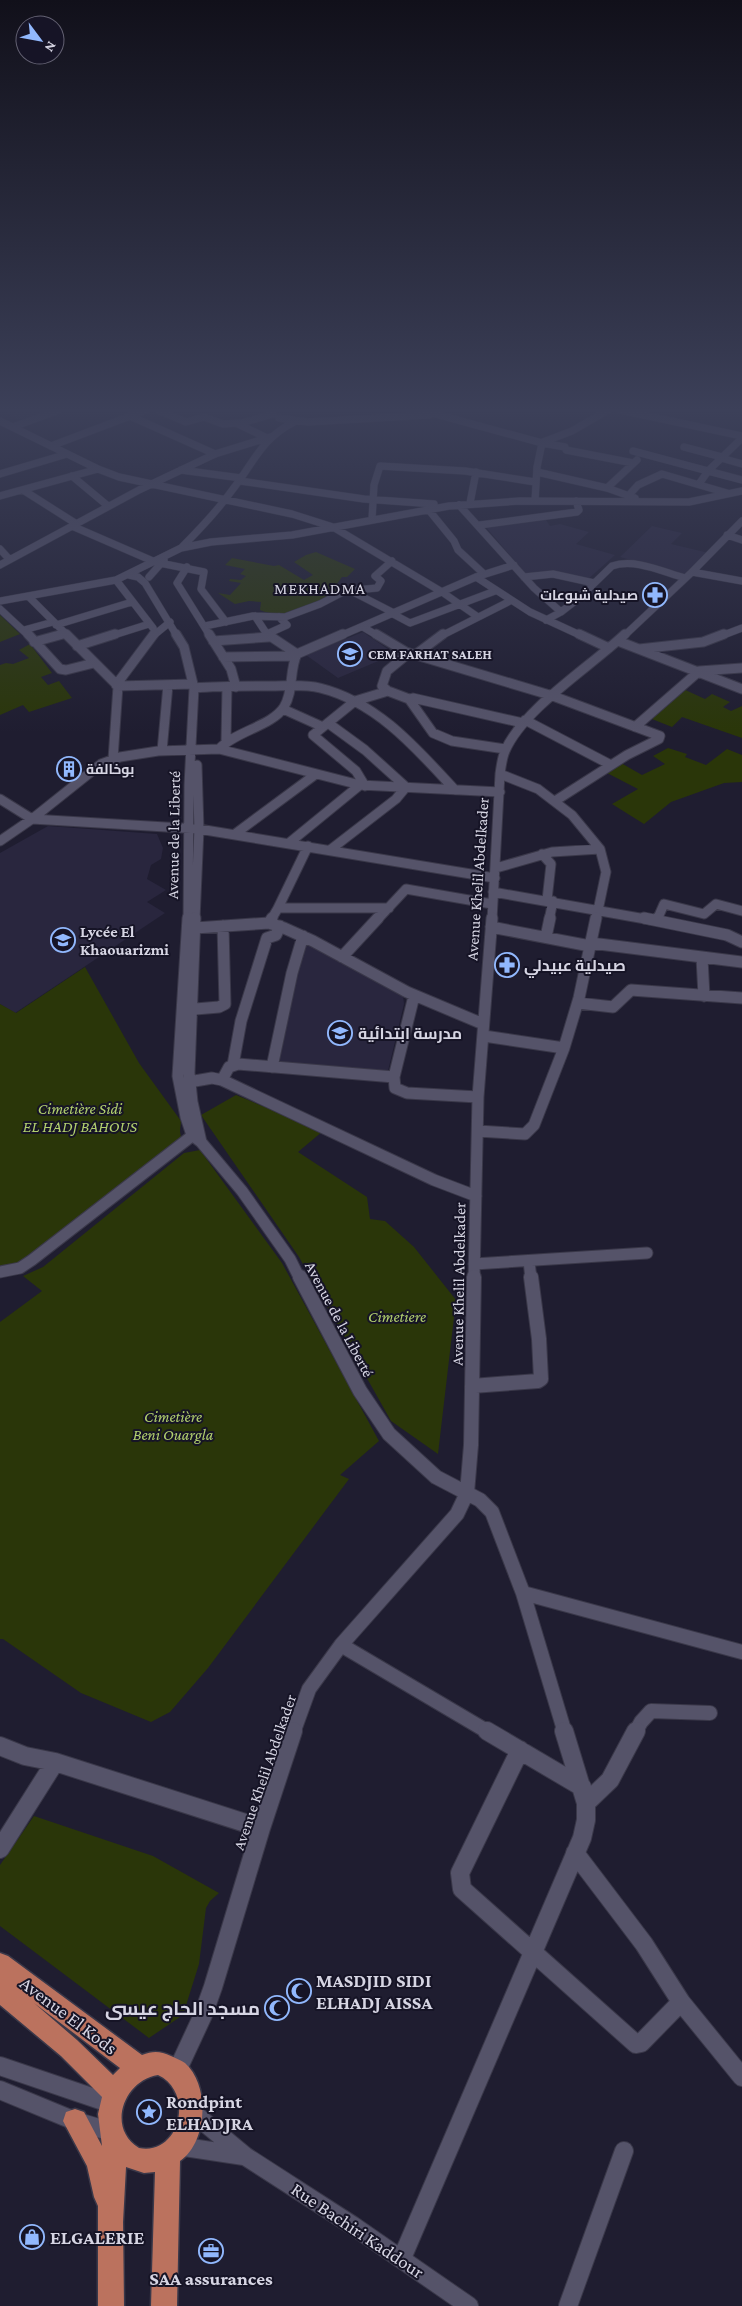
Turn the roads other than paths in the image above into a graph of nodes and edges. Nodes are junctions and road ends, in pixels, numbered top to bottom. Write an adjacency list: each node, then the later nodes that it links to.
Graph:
1 (64, 518): 11 (street)
2 (86, 518): 11 (street)
3 (210, 518): 14 (street)
4 (303, 518): 13 (street)
5 (381, 518): 9 (street)
6 (434, 518): 29 (street)
7 (473, 518): 12 (street)
8 (536, 518): 12 (street)
9 (372, 519): 13 (street)
10 (742, 521): 15 (street, Avenue Khelil Abdelkader)
11 (74, 524): 20 (street); 21 (street)
12 (480, 525): 24 (street)
13 (333, 527): 17 (street); 22 (street)
14 (199, 530): 17 (street); 18 (street)
15 (727, 535): 16 (street); 28 (street, Avenue Khelil Abdelkader)
16 (742, 540)
17 (211, 542): 18 (street)
18 (181, 548): 21 (street)
19 (0, 549): 20 (street)
20 (9, 559): 23 (street)
21 (158, 562): 25 (street); 26 (street); 30 (street)
22 (392, 562): 36 (street); 39 (street)
23 (0, 565)
24 (514, 565): 29 (street); 31 (street)
25 (187, 567): 35 (street); 38 (street)
26 (142, 568): 27 (street); 30 (street, Avenue de la Liberté)
27 (129, 575): 32 (street); 52 (street, Avenue de la Liberté)
28 (689, 575): 33 (street); 34 (street); 65 (street, Avenue Khelil Abdelkader)
29 (480, 576): 37 (street); 39 (street)
30 (149, 577): 77 (street, Avenue de la Liberté)
31 (524, 577): 34 (street); 46 (street)
32 (116, 580): 40 (street); 43 (street)
33 (742, 580)
34 (594, 584): 46 (street)
35 (201, 589): 38 (street); 53 (street)
36 (349, 591): 47 (street); 49 (street)
37 (495, 591): 41 (street); 44 (street)
38 (183, 592): 56 (street)
39 (442, 592): 44 (street); 47 (street)
40 (29, 597): 42 (street); 54 (street)
41 (510, 600): 50 (street); 51 (street)
42 (0, 601)
43 (132, 602): 54 (street); 55 (street)
44 (461, 605): 47 (street); 50 (street)
45 (0, 609): 59 (street)
46 (561, 612): 51 (street)
47 (393, 614): 57 (street)
48 (256, 616): 49 (street); 53 (street); 62 (street)
49 (279, 617): 62 (street)
50 (478, 617): 68 (street)
51 (546, 620): 65 (street)
52 (170, 622): 60 (street); 77 (street, Avenue de la Liberté)
53 (226, 622): 56 (street)
54 (55, 623): 59 (street); 61 (street)
55 (150, 624): 60 (street); 66 (street)
56 (205, 626): 63 (street)
57 (363, 626): 68 (street); 69 (street)
58 (742, 628): 67 (street)
59 (24, 630): 64 (street)
60 (156, 632): 74 (street)
61 (64, 634): 64 (street); 66 (street)
62 (268, 636): 63 (street); 69 (street)
63 (213, 641): 70 (street)
64 (34, 642): 71 (street)
65 (614, 644): 67 (street); 81 (street, Avenue Khelil Abdelkader)
66 (77, 646): 71 (street)
67 (638, 649): 73 (street)
68 (412, 654): 80 (street); 81 (street)
69 (296, 655): 70 (street); 76 (street)
70 (223, 657): 78 (street)
71 (94, 662): 74 (street)
72 (742, 668): 73 (street)
73 (695, 672): 79 (street); 87 (street)
74 (117, 685): 75 (street); 93 (street)
75 (168, 685): 77 (street); 92 (street)
76 (288, 686): 78 (street); 83 (street); 84 (street)
77 (196, 687): 78 (street); 91 (street, Avenue de la Liberté)
78 (231, 687): 88 (street)
79 (742, 689)
80 (388, 691): 82 (street); 83 (street)
81 (553, 696): 85 (street, Avenue Khelil Abdelkader); 87 (street)
82 (409, 699): 85 (street); 90 (street)
83 (355, 701): 86 (street); 99 (street)
84 (283, 709): 86 (street); 88 (street)
85 (524, 722): 90 (street, Avenue Khelil Abdelkader); 94 (street)
86 (326, 725): 97 (street); 98 (street)
87 (635, 726): 94 (street)
88 (226, 740): 89 (street)
89 (219, 749): 91 (street); 95 (street)
90 (505, 749): 96 (street, Avenue Khelil Abdelkader)
91 (194, 750): 92 (street); 104 (street, Avenue de la Liberté)
92 (162, 751): 93 (street)
93 (113, 759): 103 (street)
94 (611, 765): 102 (street)
95 (316, 774): 97 (street); 105 (street)
96 (500, 774): 100 (street, Avenue Khelil Abdelkader); 102 (street)
97 (362, 785): 98 (street); 107 (street)
98 (406, 787): 99 (street); 110 (street)
99 (455, 790): 100 (street)
100 (500, 792): 112 (street, Avenue Khelil Abdelkader)
101 (0, 798): 103 (street)
102 (555, 801): 109 (street)
103 (32, 819): 104 (street); 106 (street)
104 (195, 829): 105 (street); 122 (street, Avenue de la Liberté); 135 (street, Avenue de la Liberté)
105 (234, 834): 107 (street)
106 (0, 841)
107 (289, 843): 108 (street)
108 (308, 846): 110 (street); 115 (street)
109 (600, 849): 111 (street); 117 (street)
110 (330, 850): 112 (street)
111 (542, 854): 112 (street); 114 (street)
112 (495, 873): 113 (street, Avenue Khelil Abdelkader)
113 (492, 898): 114 (street); 116 (street); 123 (street, Avenue Khelil Abdelkader)
114 (550, 901): 117 (street); 125 (street)
115 (278, 908): 116 (street); 120 (street)
116 (389, 908): 128 (street)
117 (598, 909): 119 (street); 127 (street)
118 (742, 911): 119 (street)
119 (657, 920): 126 (street)
120 (275, 924): 121 (street); 124 (street); 138 (street)
121 (223, 926): 122 (street); 135 (street)
122 (196, 928): 135 (street, Avenue de la Liberté)
123 (490, 928): 125 (street); 136 (street, Avenue Khelil Abdelkader)
124 (302, 936): 128 (street); 139 (street)
125 (546, 938): 127 (street)
126 (742, 942)
127 (591, 944): 129 (street); 134 (street)
128 (342, 957): 131 (street)
129 (702, 958): 130 (street); 132 (street)
130 (742, 962)
131 (414, 996): 136 (street); 140 (street)
132 (704, 996): 133 (street); 134 (street)
133 (742, 998)
134 (578, 1003): 137 (street)
135 (187, 1010): 142 (street, Avenue de la Liberté); 145 (street, Avenue de la Liberté)
136 (484, 1030): 137 (street); 143 (street, Avenue Khelil Abdelkader)
137 (564, 1048): 144 (street)
138 (234, 1065): 139 (street); 141 (street)
139 (272, 1067): 140 (street)
140 (394, 1077): 143 (street)
141 (222, 1080): 142 (street); 146 (street)
142 (190, 1082): 145 (street, Avenue de la Liberté)
143 (478, 1098): 144 (street, Avenue Khelil Abdelkader)
144 (478, 1131): 146 (street, Avenue Khelil Abdelkader)
145 (197, 1136): 150 (street); 152 (street, Avenue de la Liberté)
146 (476, 1196): 149 (street, Avenue Khelil Abdelkader)
147 (647, 1252): 148 (street)
148 (529, 1260): 149 (street); 151 (street)
149 (474, 1264): 151 (street, Avenue Khelil Abdelkader)
150 (0, 1272)
151 (472, 1386): 152 (street, Avenue Khelil Abdelkader)
152 (467, 1493): 153 (street, Avenue de la Liberté); 154 (street, Avenue Khelil Abdelkader)
153 (523, 1593): 155 (street); 160 (street, Avenue de la Liberté)
154 (340, 1645): 158 (street); 161 (street, Avenue Khelil Abdelkader)
155 (742, 1652)
156 (710, 1713): 160 (street)
157 (0, 1746): 159 (street)
158 (520, 1750): 160 (street); 164 (street)
159 (55, 1762): 161 (street); 162 (street)
160 (584, 1795): 163 (street)
161 (260, 1828): 170 (street, Avenue Khelil Abdelkader)
162 (0, 1850)
163 (575, 1854): 164 (street); 167 (street)
164 (533, 1950): 167 (street); 181 (street)
165 (0, 1964): 169 (main road, Avenue El Kods)
166 (0, 1990): 173 (main road)
167 (682, 2002): 171 (street)
168 (0, 2066): 173 (street)
169 (138, 2067): 170 (main road); 173 (main road)
170 (177, 2071): 174 (main road)
171 (742, 2077)
172 (0, 2090): 175 (street)
173 (113, 2099): 176 (main road)
174 (192, 2112): 177 (main road); 179 (street, Rue Bachiri Kaddour)
175 (75, 2121): 176 (street); 180 (main road)
176 (113, 2135): 177 (main road); 180 (main road)
177 (173, 2150): 179 (street, Rue Bachiri Kaddour); 183 (main road)
178 (624, 2151): 185 (street)
179 (245, 2156): 181 (street, Rue Bachiri Kaddour)
180 (110, 2222): 182 (main road)
181 (402, 2258): 184 (street, Rue Bachiri Kaddour)
182 (111, 2306)
183 (164, 2306)
184 (469, 2306)
185 (568, 2306)

